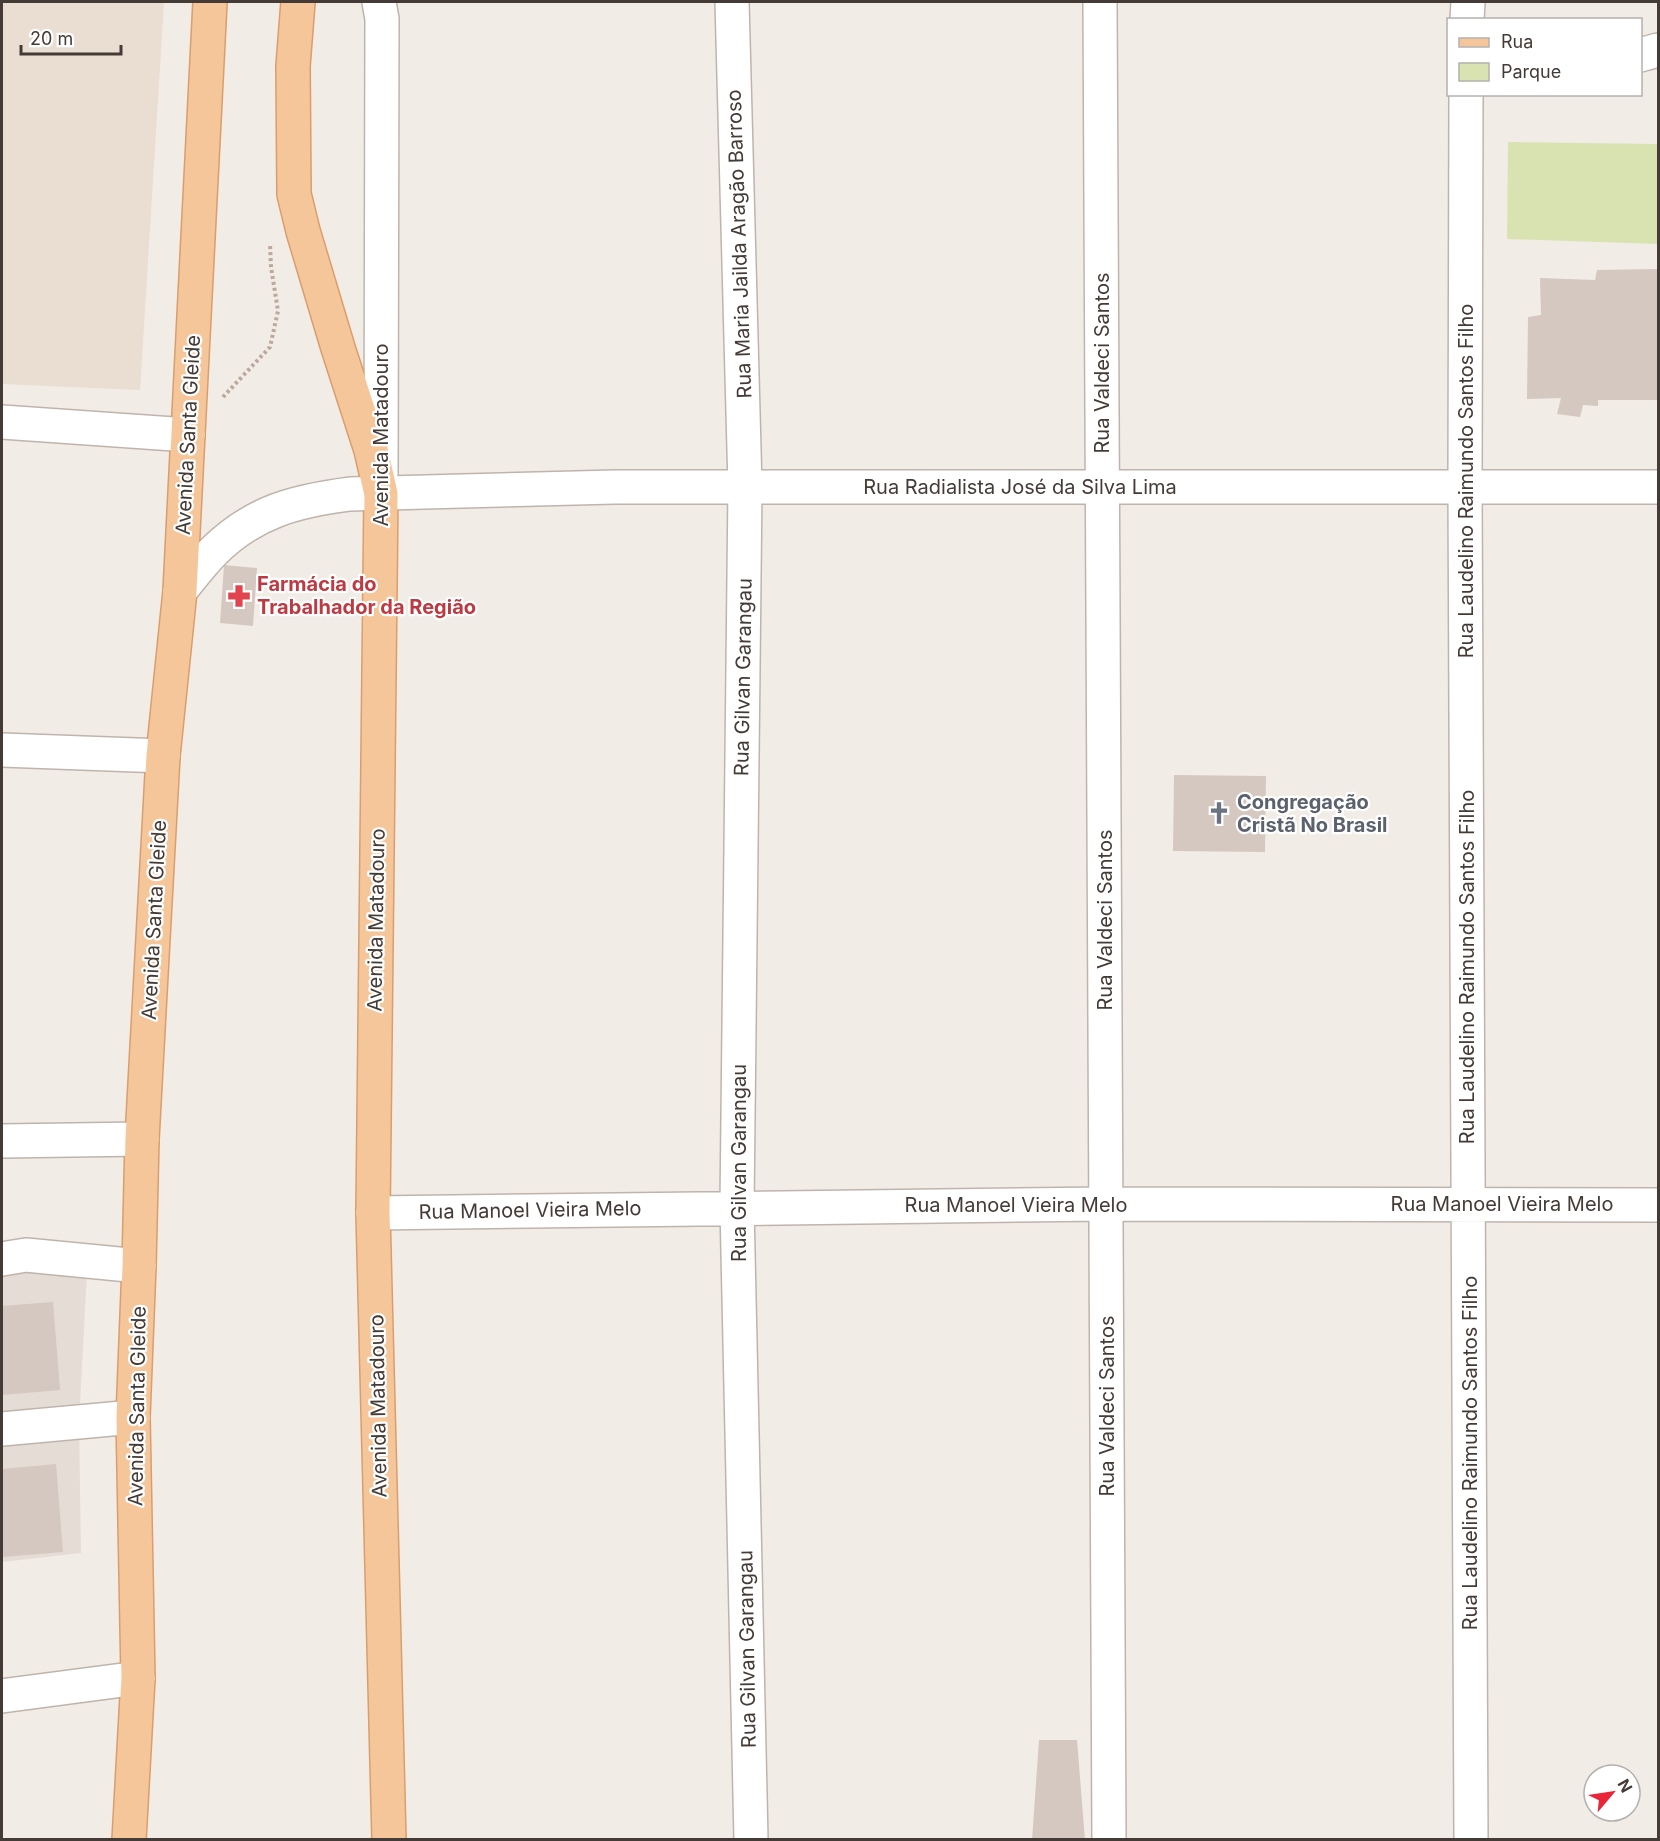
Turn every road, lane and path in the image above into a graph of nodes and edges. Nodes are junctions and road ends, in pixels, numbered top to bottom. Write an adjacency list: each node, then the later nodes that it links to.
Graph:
1 (210, 2): 13 (main road, Avenida Santa Gleide)
2 (298, 2): 18 (main road)
3 (379, 2): 18 (street, Avenida Matadouro)
4 (732, 2): 14 (street, Rua Maria Jailda Aragão Barroso)
5 (1100, 2): 15 (street, Rua Valdeci Santos)
6 (1468, 2): 7 (street)
7 (1467, 18)
8 (1659, 50): 9 (street)
9 (1642, 55)
10 (1473, 96): 16 (street, Rua Laudelino Raimundo Santos Filho)
11 (269, 235): 13 (path)
12 (2, 422): 13 (street)
13 (188, 435): 19 (main road, Avenida Santa Gleide)
14 (745, 487): 15 (street, Rua Radialista José da Silva Lima); 18 (street, Rua Radialista José da Silva Lima); 27 (street, Rua Gilvan Garangau)
15 (1102, 487): 16 (street, Rua Radialista José da Silva Lima); 24 (street, Rua Valdeci Santos)
16 (1465, 487): 17 (street, Rua Radialista José da Silva Lima); 25 (street, Rua Laudelino Raimundo Santos Filho)
17 (1659, 487)
18 (381, 494): 19 (street, Rua Radialista José da Silva Lima); 28 (main road, Avenida Matadouro)
19 (180, 591): 21 (main road, Avenida Santa Gleide)
20 (2, 750): 21 (street)
21 (163, 756): 22 (main road, Avenida Santa Gleide)
22 (142, 1139): 23 (street); 30 (main road, Avenida Santa Gleide)
23 (2, 1141)
24 (1106, 1204): 25 (street, Rua Manoel Vieira Melo); 27 (street, Rua Manoel Vieira Melo); 38 (street, Rua Valdeci Santos)
25 (1468, 1204): 26 (street, Rua Manoel Vieira Melo); 39 (street, Rua Laudelino Raimundo Santos Filho)
26 (1659, 1205)
27 (737, 1207): 28 (street, Rua Manoel Vieira Melo); 37 (street, Rua Gilvan Garangau)
28 (373, 1213): 36 (main road, Avenida Matadouro)
29 (2, 1259): 30 (street)
30 (139, 1266): 31 (main road, Avenida Santa Gleide)
31 (133, 1418): 32 (street); 33 (main road, Avenida Santa Gleide)
32 (2, 1429)
33 (138, 1678): 34 (street); 35 (main road, Avenida Santa Gleide)
34 (2, 1696)
35 (129, 1839)
36 (389, 1839)
37 (751, 1839)
38 (1109, 1839)
39 (1472, 1839)

